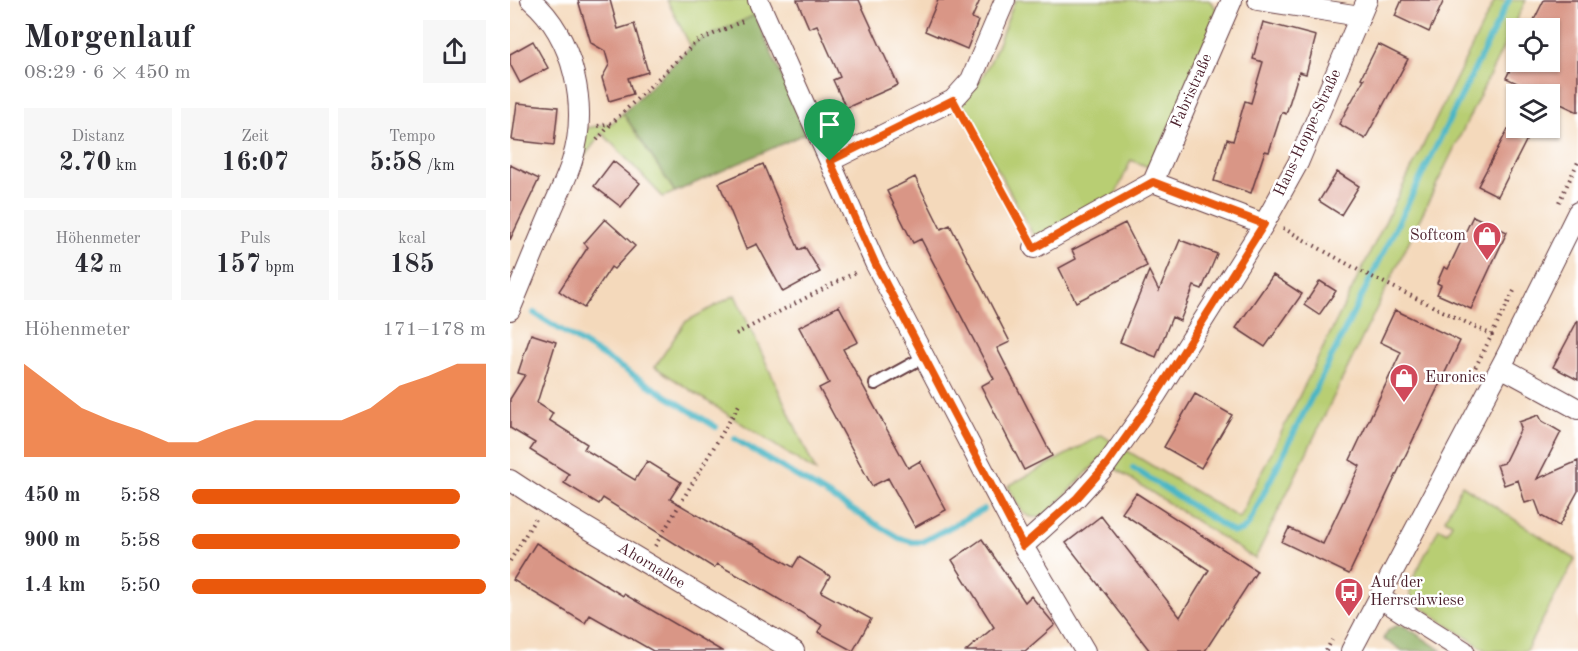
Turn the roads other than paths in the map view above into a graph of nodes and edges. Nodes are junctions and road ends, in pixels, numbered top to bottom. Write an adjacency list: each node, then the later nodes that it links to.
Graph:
1 (531, 0): 12 (street)
2 (1005, 0): 7 (street)
3 (1232, 0): 8 (street, Fabristraße)
4 (1258, 0): 6 (street)
5 (760, 6): 7 (street)
6 (1364, 8): 10 (street, Hans-Hoppe-Straße)
7 (830, 161): 13 (street)
8 (1153, 182): 10 (street); 11 (street)
9 (1578, 212): 14 (street)
10 (1265, 221): 18 (street, Hans-Hoppe-Straße)
11 (1034, 248)
12 (510, 310)
13 (924, 357): 15 (lane); 18 (street)
14 (1501, 367): 16 (street); 19 (street)
15 (875, 384)
16 (1578, 409)
17 (510, 480): 21 (street, Ahornallee)
18 (1023, 546): 20 (street)
19 (1380, 597): 22 (street); 23 (street)
20 (1083, 650)
21 (794, 651)
22 (1351, 651)
23 (1464, 651)

